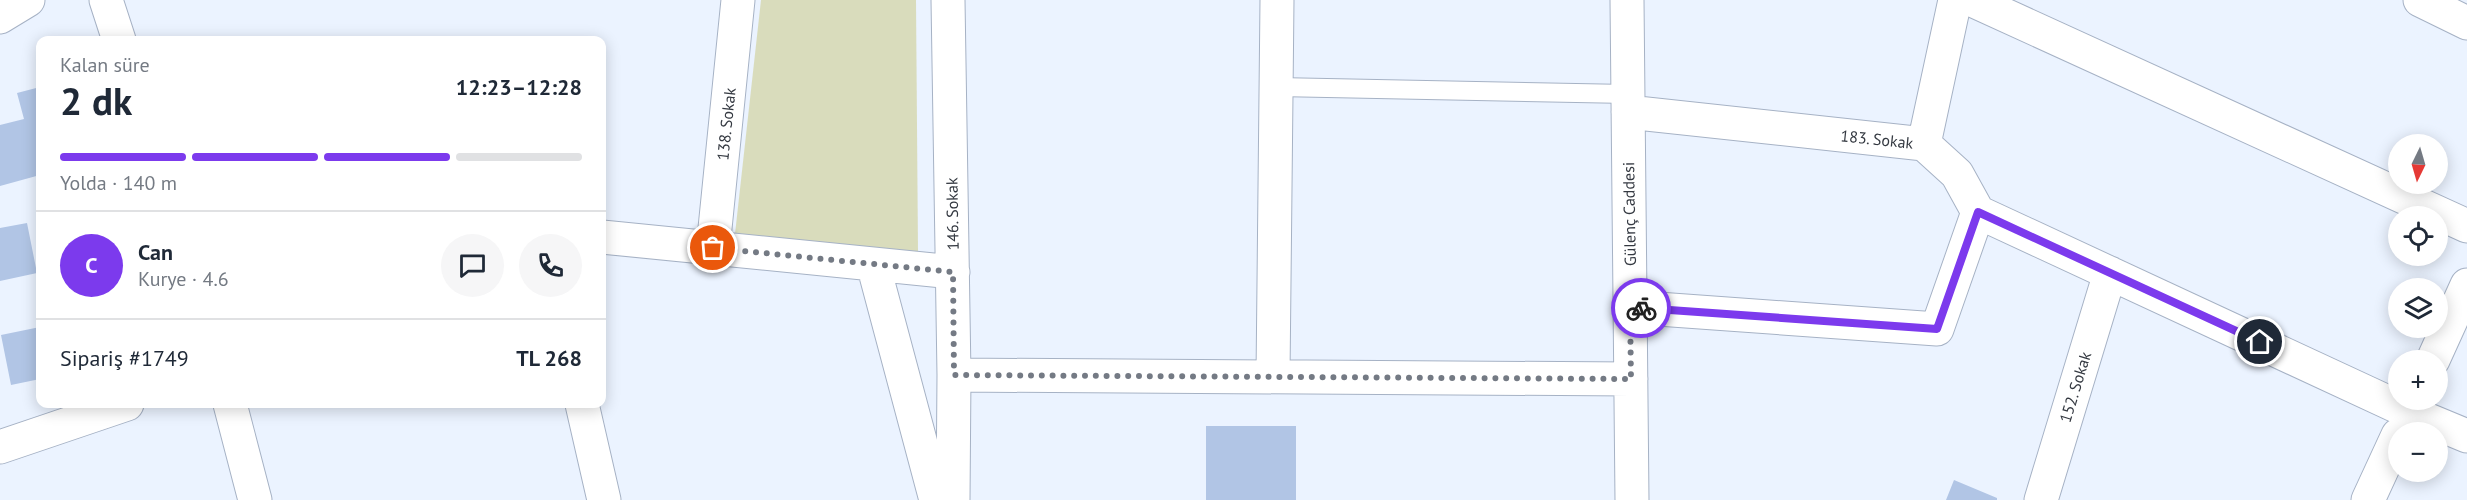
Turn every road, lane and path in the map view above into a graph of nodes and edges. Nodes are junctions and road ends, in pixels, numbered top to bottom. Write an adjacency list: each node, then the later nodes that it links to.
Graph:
1 (28, 0): 10 (street)
2 (106, 0): 12 (street)
3 (738, 0): 19 (street, 138. Sokak)
4 (948, 0): 21 (street, 146. Sokak)
5 (1277, 0): 13 (street)
6 (1627, 0): 14 (street, Gülenç Caddesi)
7 (1955, 0): 15 (street)
8 (1972, 0): 17 (street)
9 (2420, 0): 11 (street)
10 (0, 17)
11 (2467, 23)
12 (118, 36)
13 (1276, 87): 14 (lane); 27 (street)
14 (1628, 103): 15 (street, 183. Sokak); 24 (street, Gülenç Caddesi)
15 (1924, 144): 16 (street, 183. Sokak)
16 (1978, 212): 22 (street); 24 (street)
17 (2467, 226)
18 (606, 237): 19 (street)
19 (713, 248): 20 (street)
20 (873, 264): 21 (street); 38 (street)
21 (953, 272): 26 (street, 146. Sokak)
22 (2110, 273): 32 (street); 40 (street, 152. Sokak)
23 (2467, 285): 25 (street)
24 (1630, 307): 28 (street, Gülenç Caddesi)
25 (2438, 350)
26 (954, 375): 27 (street); 39 (street, 146. Sokak)
27 (1273, 376): 28 (street)
28 (1631, 379): 35 (street, Gülenç Caddesi)
29 (115, 408): 34 (street)
30 (231, 408): 36 (street)
31 (583, 408): 37 (street)
32 (2406, 419): 33 (street); 41 (street)
33 (2467, 436)
34 (0, 447)
35 (1637, 498)
36 (255, 500)
37 (604, 500)
38 (936, 500)
39 (953, 500)
40 (2040, 500)
41 (2368, 500)

